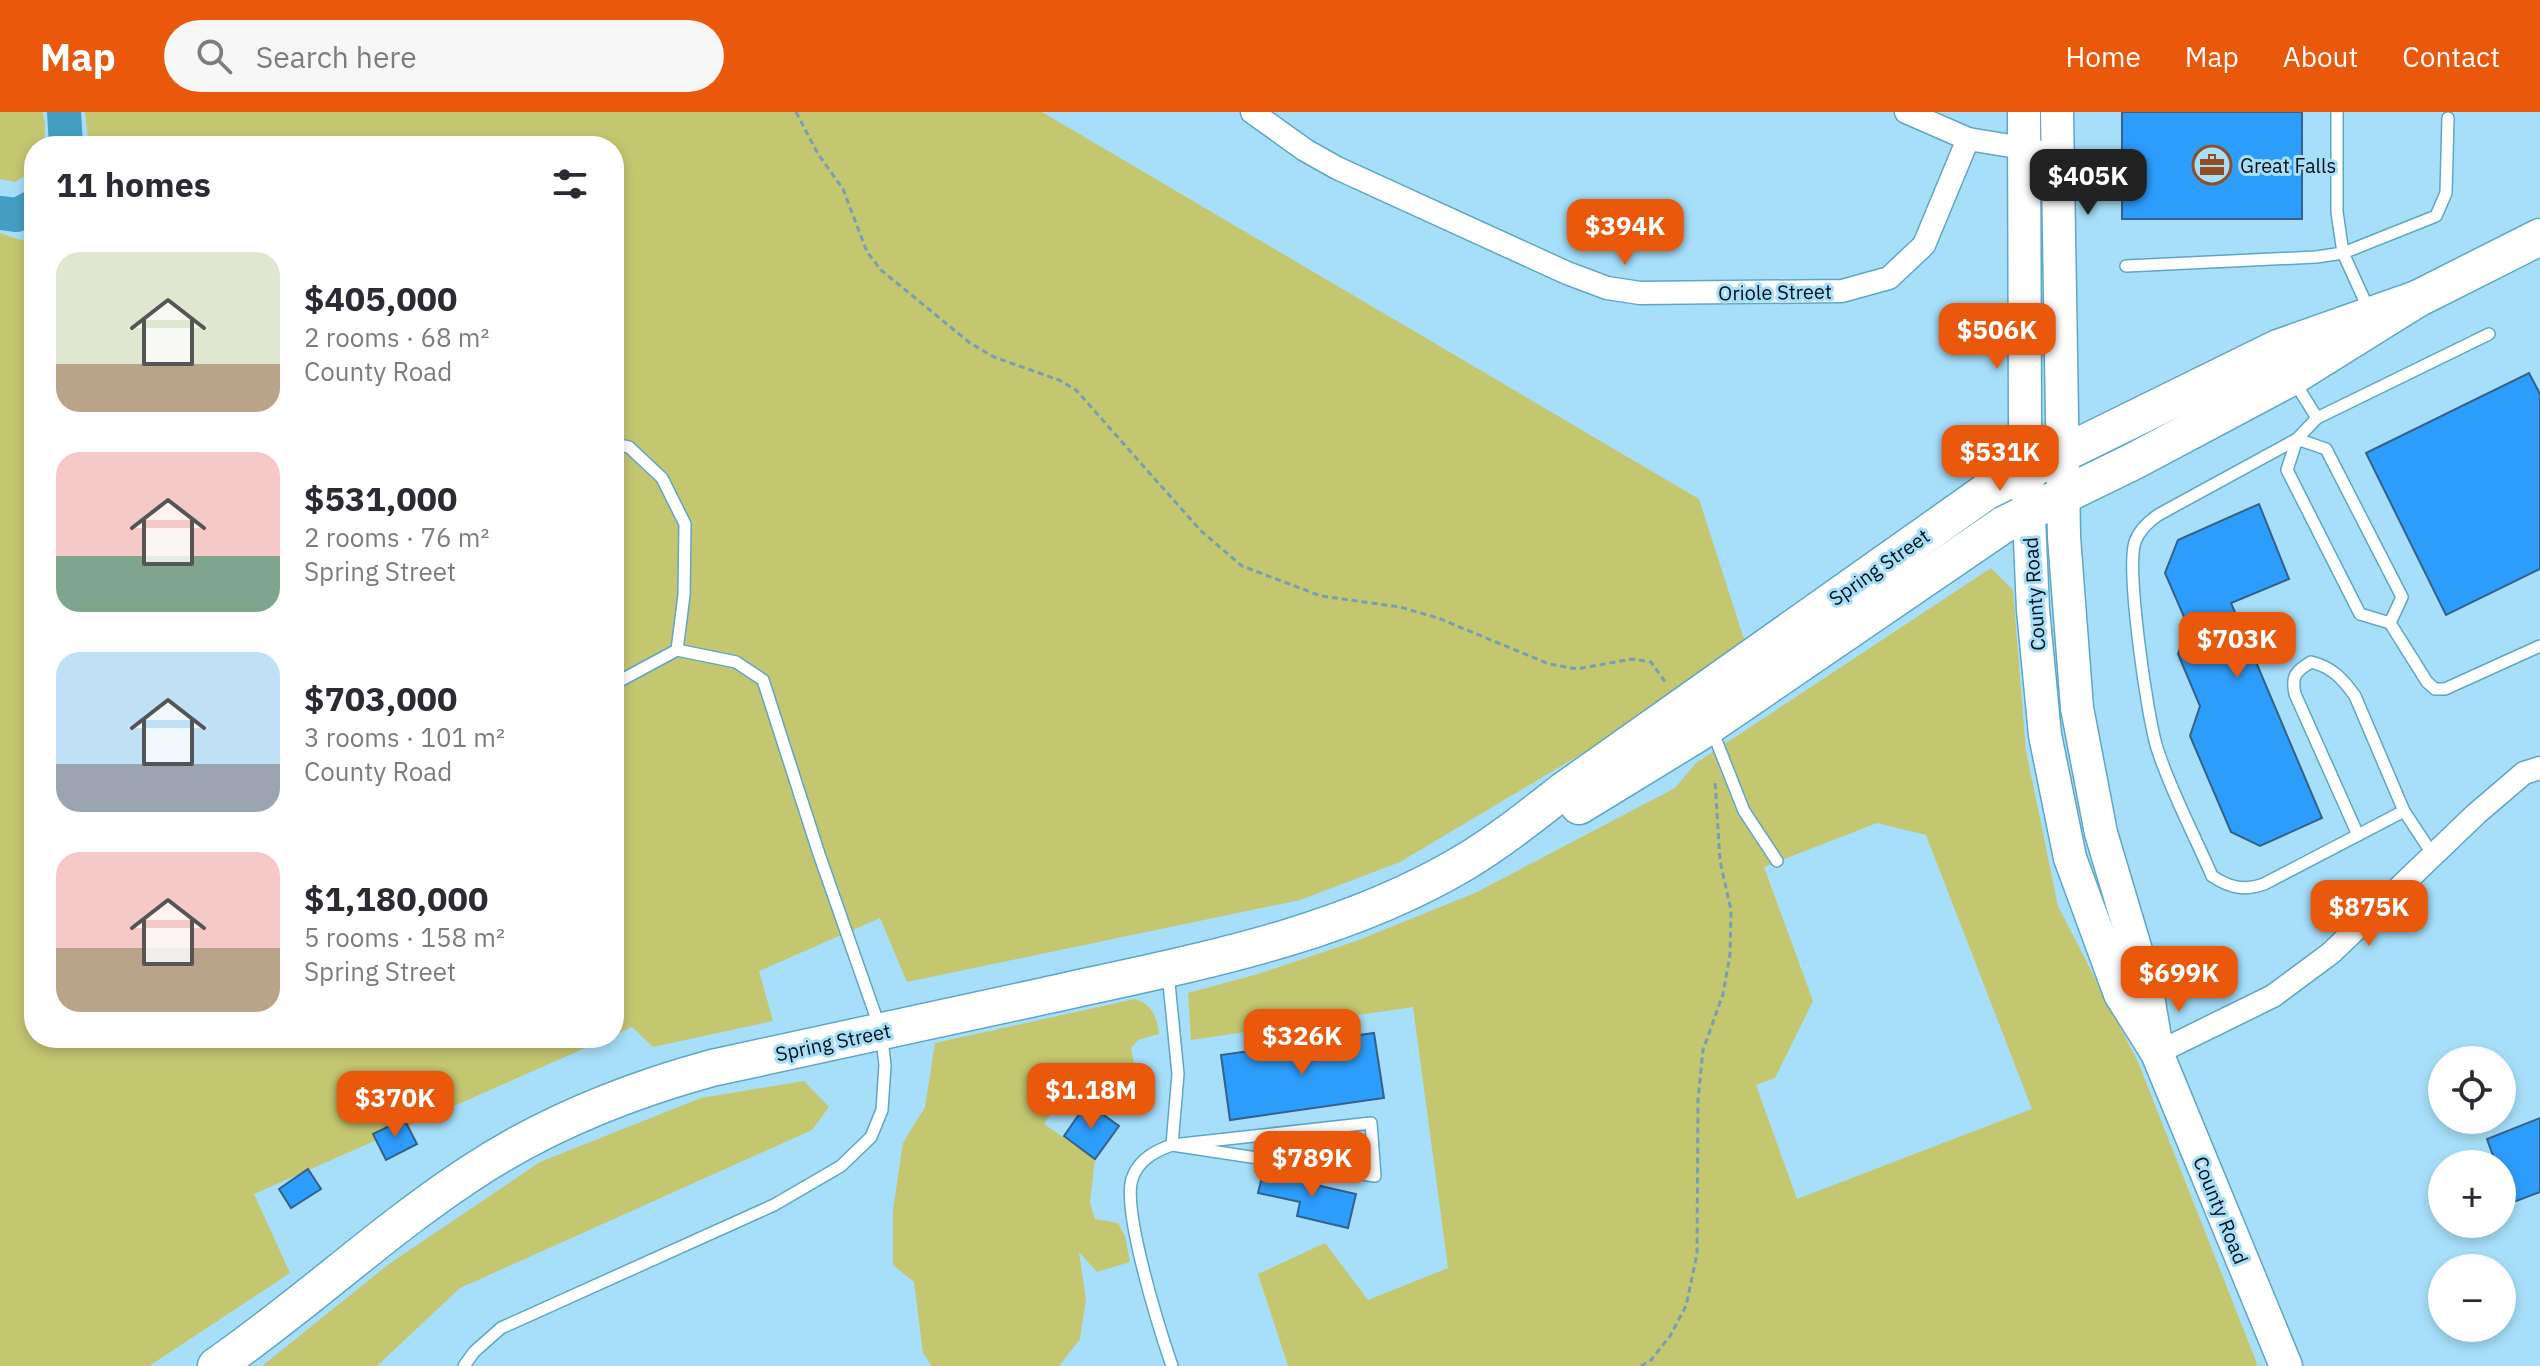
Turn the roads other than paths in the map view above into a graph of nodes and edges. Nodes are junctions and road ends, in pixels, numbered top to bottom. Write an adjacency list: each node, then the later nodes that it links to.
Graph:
1 (1252, 112): 7 (street, Oriole Street)
2 (1906, 112): 7 (street)
3 (2024, 112): 8 (main road, County Road)
4 (2057, 112): 9 (main road, County Road)
5 (2337, 112): 11 (lane)
6 (2448, 118): 11 (lane)
7 (1968, 139): 8 (street)
8 (2024, 149): 9 (street); 21 (main road, County Road)
9 (2060, 154): 20 (main road, County Road)
10 (2540, 237): 13 (main road, Spring Street)
11 (2343, 253): 12 (lane); 14 (lane)
12 (2126, 266)
13 (2417, 299): 14 (main road, Spring Street); 16 (main road, Spring Street)
14 (2370, 315): 16 (main road, Spring Street)
15 (2489, 334): 17 (lane)
16 (2285, 362): 17 (lane); 20 (main road, Spring Street); 22 (main road, Spring Street)
17 (2317, 418): 18 (lane)
18 (2297, 439): 24 (lane); 24 (lane); 31 (lane)
19 (624, 446): 26 (lane)
20 (2063, 454): 21 (main road, Spring Street); 22 (main road, County Road)
21 (2027, 471): 23 (main road, County Road); 28 (main road, Spring Street)
22 (2063, 495): 23 (main road, Spring Street); 36 (main road, County Road)
23 (2029, 512): 28 (main road, Spring Street); 36 (main road, County Road)
24 (2390, 623): 25 (lane)
25 (2540, 646)
26 (677, 650): 27 (lane); 35 (lane)
27 (624, 679)
28 (1696, 716): 33 (lane); 34 (main road, Spring Street)
29 (2540, 768): 32 (street)
30 (2404, 811): 31 (lane); 31 (lane); 32 (lane)
31 (2358, 835)
32 (2433, 855): 36 (street)
33 (1777, 861)
34 (1167, 969): 35 (main road, Spring Street); 37 (lane)
35 (881, 1031): 38 (main road, Spring Street); 39 (lane)
36 (2157, 1053): 41 (main road, County Road)
37 (1172, 1145): 37 (lane); 40 (lane)
38 (216, 1366)
39 (464, 1366)
40 (1172, 1366)
41 (2286, 1366)

